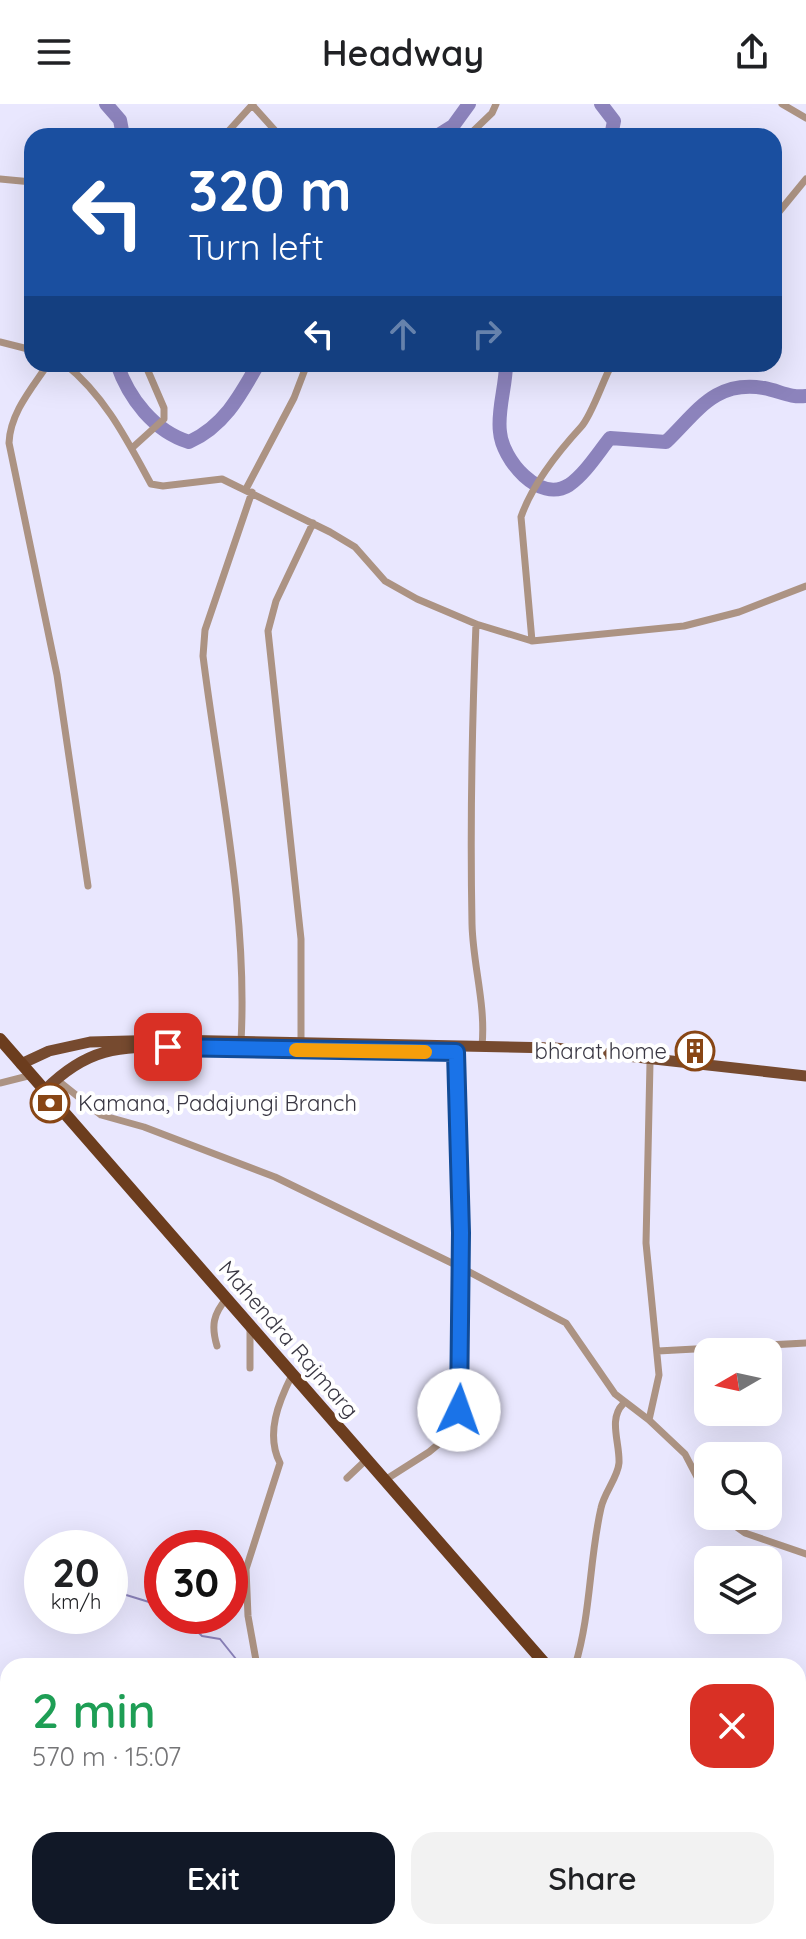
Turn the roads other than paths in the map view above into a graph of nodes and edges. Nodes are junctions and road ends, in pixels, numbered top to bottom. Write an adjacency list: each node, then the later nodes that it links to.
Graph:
1 (496, 104): 7 (street)
2 (782, 104): 4 (street)
3 (253, 105): 5 (street); 6 (street)
4 (806, 118)
5 (231, 128)
6 (273, 128)
7 (476, 128)
8 (0, 179): 10 (street)
9 (806, 179): 11 (street)
10 (24, 181)
11 (782, 208)
12 (0, 342): 13 (street)
13 (24, 348)
14 (43, 372): 25 (street)
15 (75, 372): 19 (street)
16 (148, 372): 19 (street)
17 (304, 372): 20 (street)
18 (608, 372): 24 (street)
19 (132, 448): 20 (street)
20 (249, 490): 21 (street); 27 (street)
21 (313, 523): 23 (street); 28 (street)
22 (806, 586): 24 (street)
23 (476, 624): 24 (street); 29 (street)
24 (532, 641)
25 (88, 886)
26 (0, 1039): 32 (highway, Mahendra Rajmarg)
27 (241, 1042): 28 (main road); 32 (main road)
28 (301, 1043): 29 (main road)
29 (482, 1046): 34 (main road)
30 (456, 1052): 31 (main road); 35 (main road); 39 (street)
31 (650, 1063): 36 (main road); 44 (street)
32 (21, 1064): 33 (highway, Mahendra Rajmarg)
33 (32, 1075): 37 (street); 38 (highway, Mahendra Rajmarg)
34 (806, 1076)
35 (56, 1079): 38 (main road); 39 (street)
36 (806, 1082)
37 (0, 1083)
38 (45, 1090): 40 (highway, Mahendra Rajmarg)
39 (458, 1266): 47 (street); 52 (street)
40 (227, 1298): 41 (highway, Mahendra Rajmarg); 43 (street)
41 (250, 1325): 45 (street); 46 (highway, Mahendra Rajmarg)
42 (806, 1343): 44 (street)
43 (217, 1346)
44 (658, 1351): 48 (street)
45 (250, 1368)
46 (292, 1375): 49 (highway, Mahendra Rajmarg); 55 (street)
47 (623, 1404): 48 (street); 57 (street)
48 (649, 1420): 50 (street)
49 (367, 1459): 51 (street); 52 (highway, Mahendra Rajmarg)
50 (694, 1471)
51 (347, 1478)
52 (385, 1480): 56 (highway, Mahendra Rajmarg)
53 (741, 1530): 54 (street)
54 (806, 1554)
55 (256, 1658)
56 (540, 1658)
57 (577, 1658)

